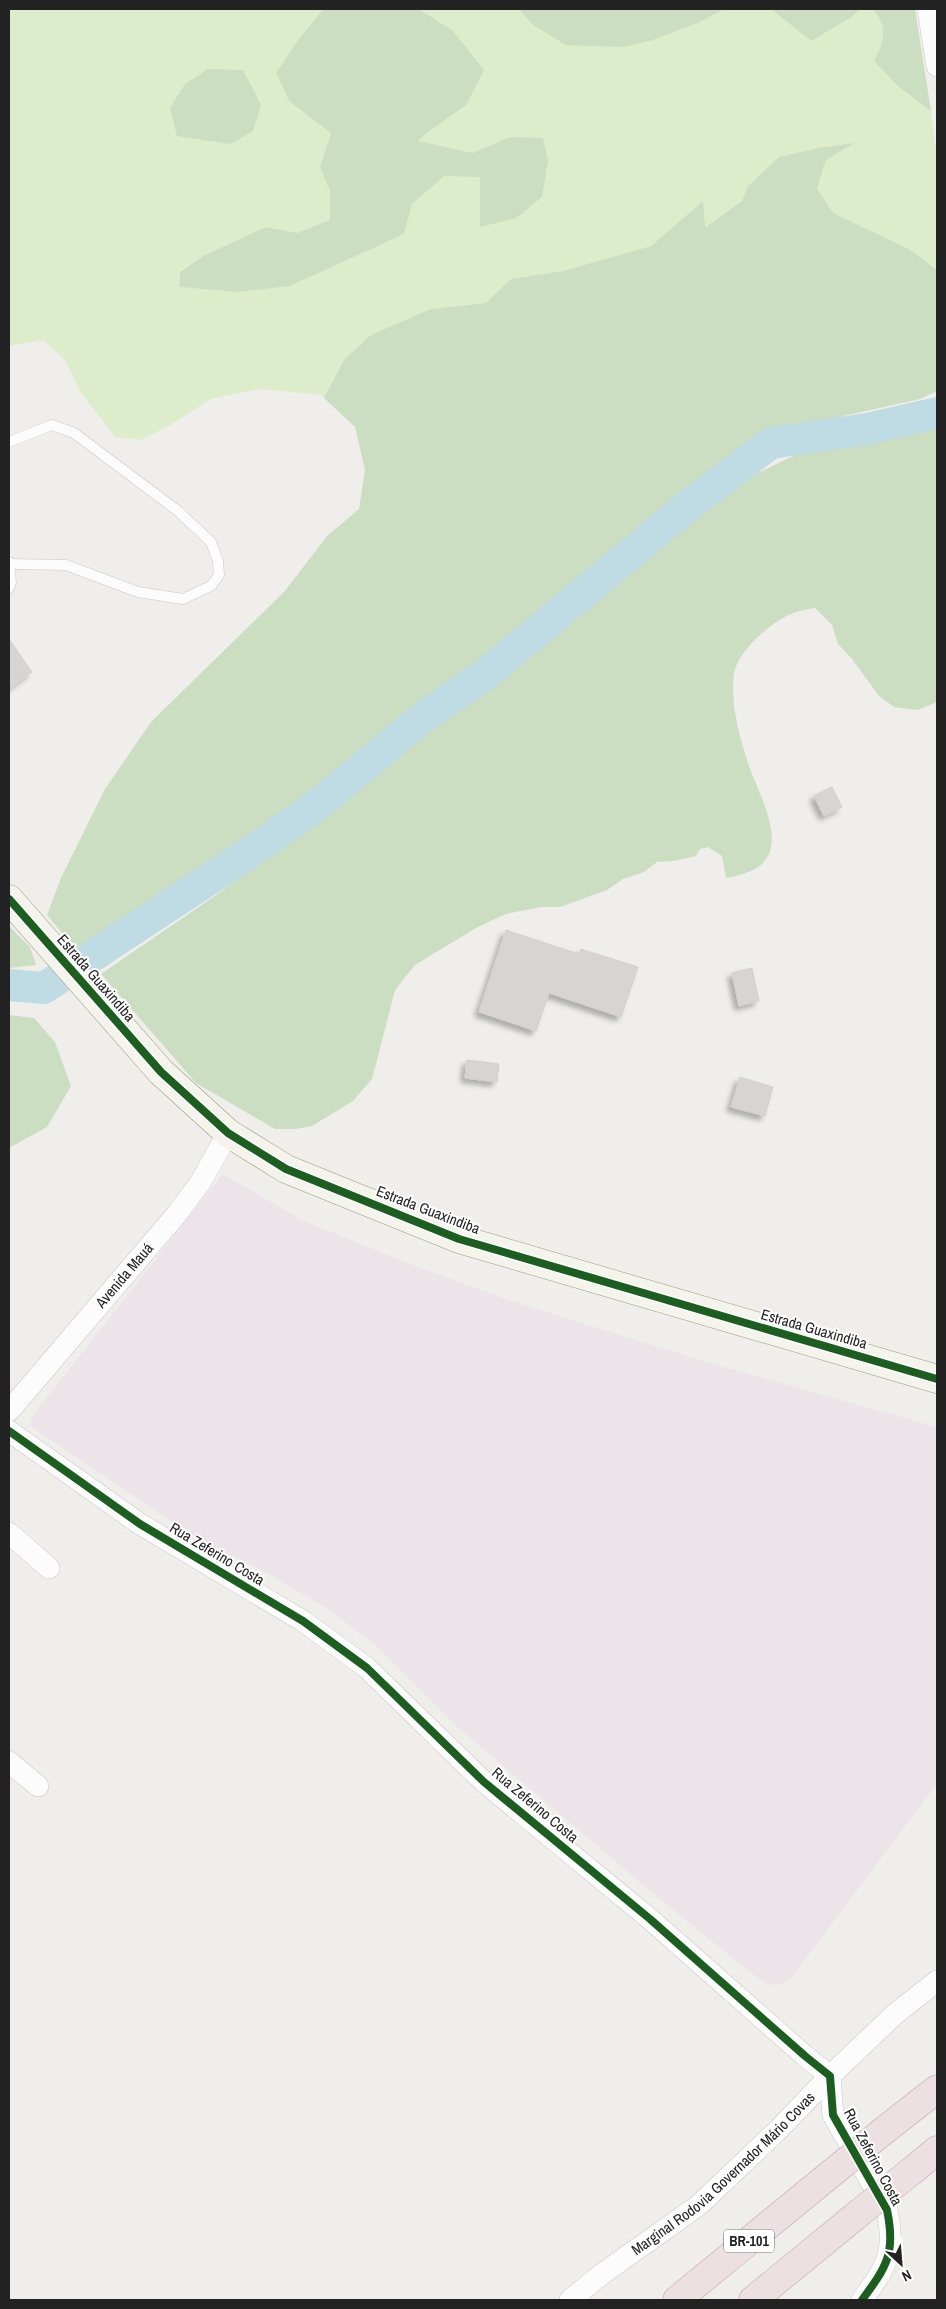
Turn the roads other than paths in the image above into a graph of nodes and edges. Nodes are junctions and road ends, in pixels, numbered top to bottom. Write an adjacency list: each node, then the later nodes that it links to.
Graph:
1 (928, 9): 2 (street)
2 (937, 66)
3 (9, 442): 4 (lane)
4 (9, 563): 5 (lane)
5 (9, 588)
6 (9, 899): 7 (street, Estrada Guaxindiba)
7 (228, 1133): 8 (street, Estrada Guaxindiba); 9 (street, Avenida Mauá)
8 (937, 1379)
9 (9, 1411)
10 (9, 1431): 16 (street, Rua Zeferino Costa)
11 (9, 1533): 12 (street)
12 (49, 1568)
13 (9, 1762): 14 (street)
14 (38, 1786)
15 (937, 1981): 16 (street, Marginal Rodovia Governador Mário Covas)
16 (830, 2076): 19 (street, Marginal Rodovia Governador Mário Covas); 22 (street, Rua Zeferino Costa)
17 (937, 2089): 20 (highway, BR-101, bridge)
18 (937, 2150): 21 (highway, bridge)
19 (570, 2300)
20 (677, 2300)
21 (753, 2300)
22 (862, 2300)

